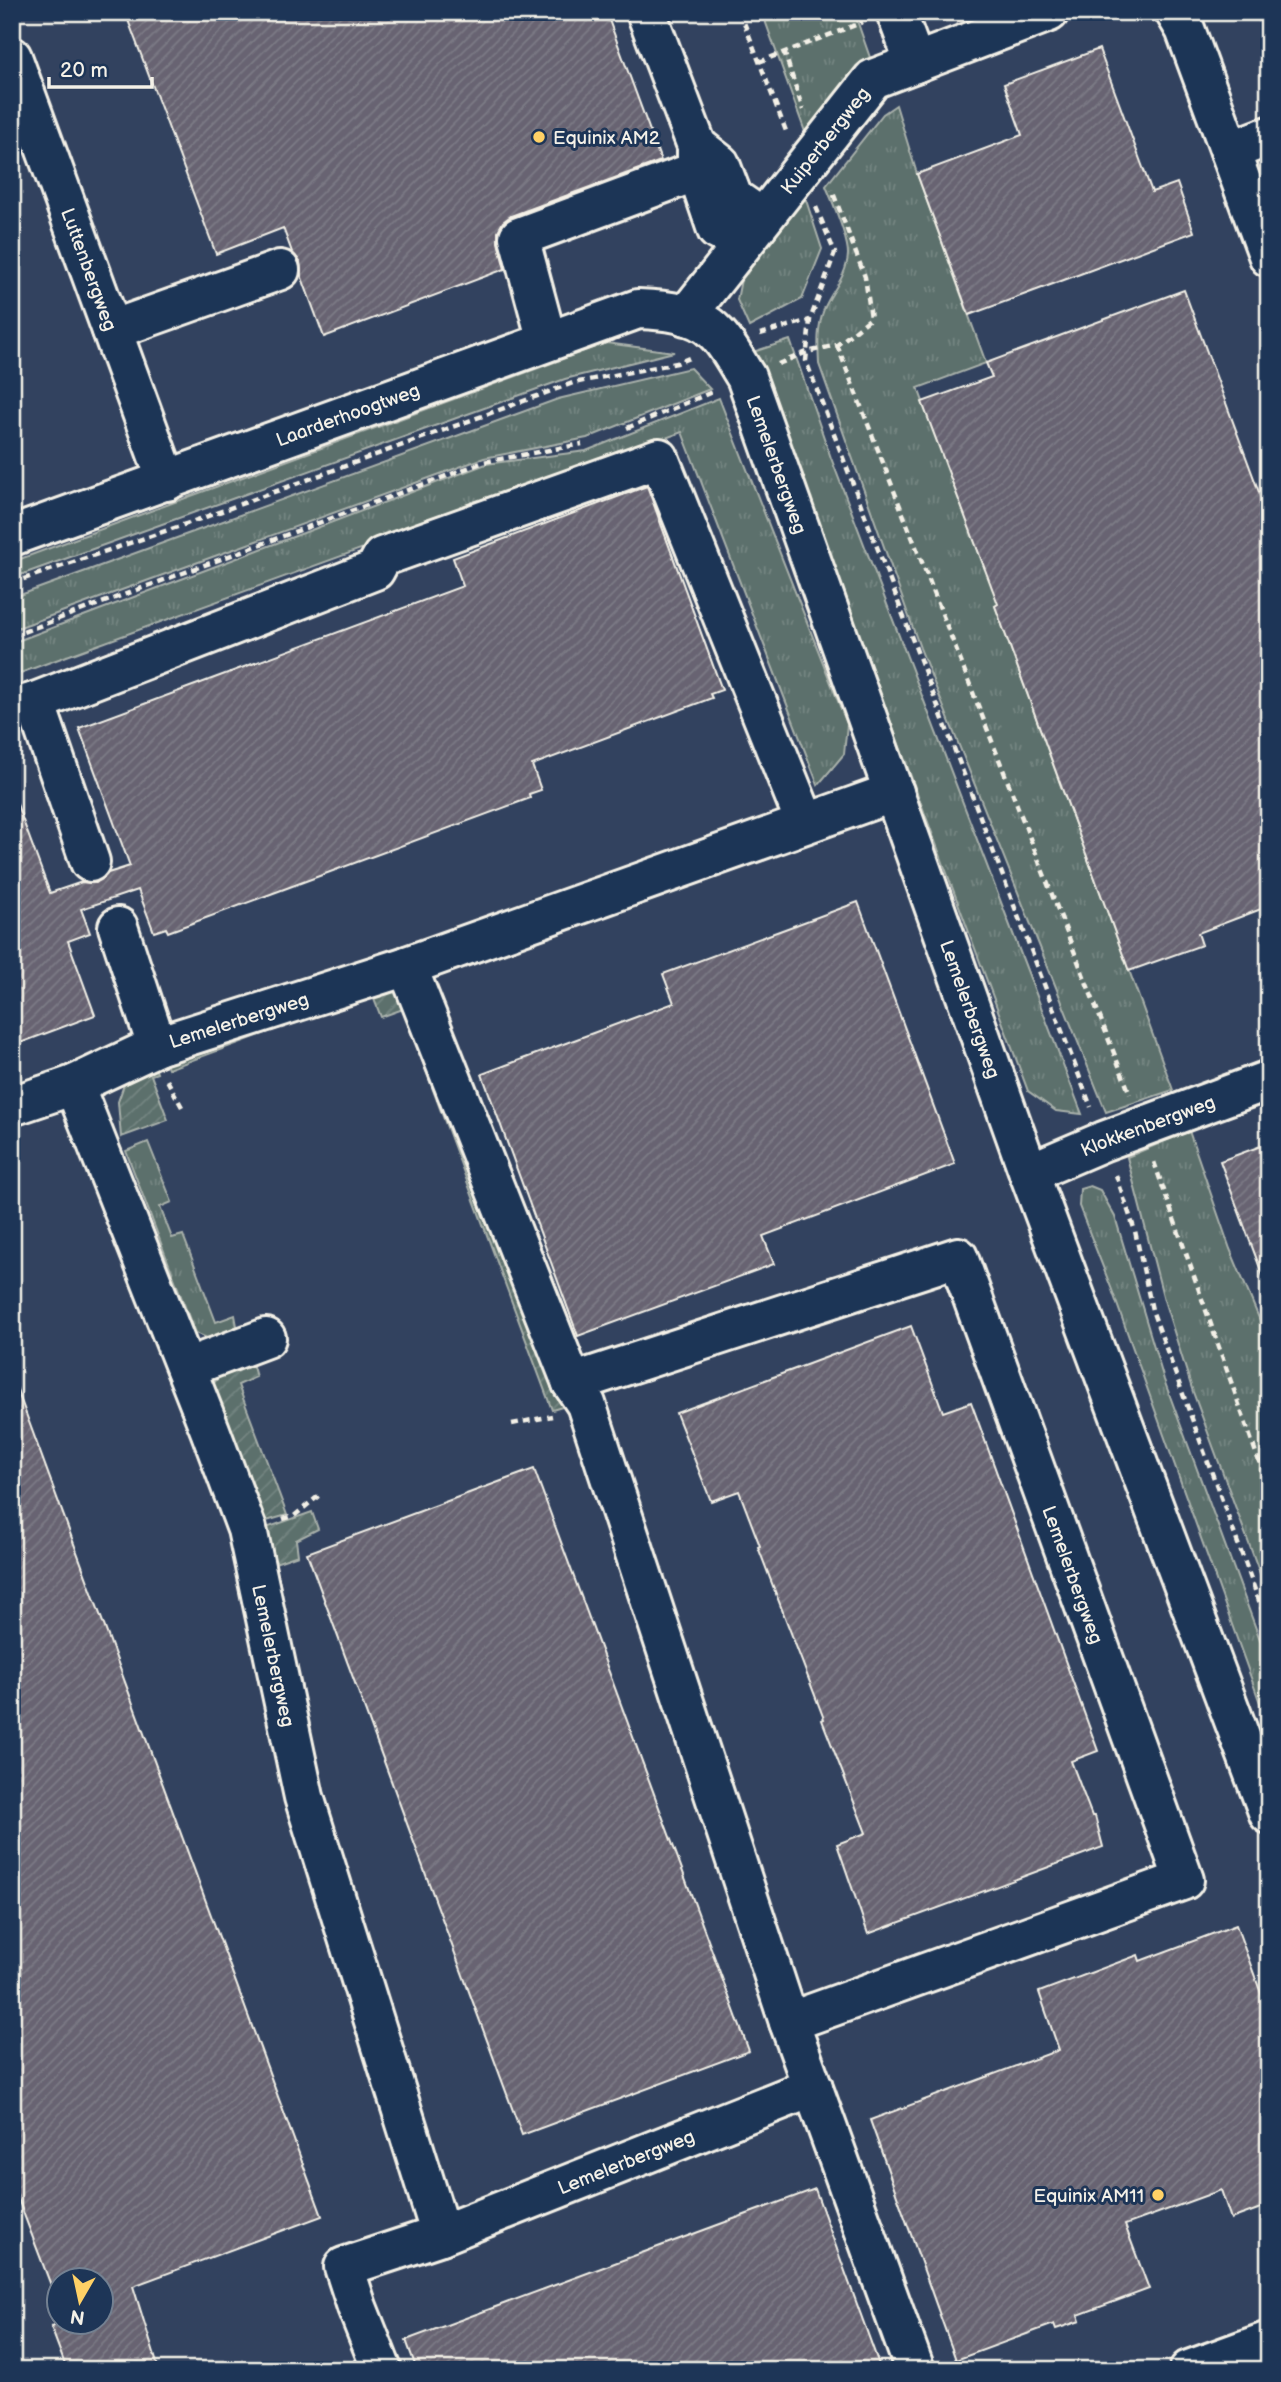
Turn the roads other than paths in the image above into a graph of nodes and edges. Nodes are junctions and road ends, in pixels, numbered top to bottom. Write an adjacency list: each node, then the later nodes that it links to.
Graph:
1 (646, 12): 9 (street)
2 (1049, 12): 6 (street, Kuiperbergweg)
3 (1175, 12): 8 (street)
4 (886, 15): 6 (street)
5 (12, 57): 14 (street, Luttenbergweg)
6 (915, 63): 10 (street, Kuiperbergweg)
7 (1269, 136): 8 (street)
8 (1230, 151): 11 (street)
9 (697, 159): 10 (street); 15 (street)
10 (752, 230): 13 (street, Kuiperbergweg)
11 (1269, 257)
12 (280, 270): 14 (street)
13 (686, 316): 15 (street, Laarderhoogtweg); 19 (street, Lemelerbergweg)
14 (112, 330): 16 (street, Luttenbergweg)
15 (547, 341): 16 (street, Laarderhoogtweg)
16 (167, 481): 17 (street, Laarderhoogtweg)
17 (12, 536)
18 (23, 706): 20 (street); 21 (street)
19 (894, 792): 20 (street, Lemelerbergweg); 28 (street, Lemelerbergweg)
20 (805, 822): 23 (street, Lemelerbergweg)
21 (90, 862)
22 (118, 926): 24 (street)
23 (407, 966): 24 (street, Lemelerbergweg); 31 (street)
24 (157, 1046): 26 (street, Lemelerbergweg)
25 (1269, 1080): 28 (street, Klokkenbergweg)
26 (74, 1085): 27 (street, Lemelerbergweg); 30 (street, Lemelerbergweg)
27 (12, 1106)
28 (1029, 1173): 32 (street, Lemelerbergweg)
29 (266, 1338): 30 (street)
30 (186, 1368): 35 (street, Lemelerbergweg)
31 (572, 1383): 33 (street); 33 (street, Lemelerbergweg)
32 (1269, 1814)
33 (789, 2022): 34 (street)
34 (813, 2087): 35 (street, Lemelerbergweg); 38 (street)
35 (440, 2235): 37 (street, Lemelerbergweg)
36 (1269, 2341): 39 (street)
37 (382, 2370)
38 (915, 2370)
39 (1189, 2370)

